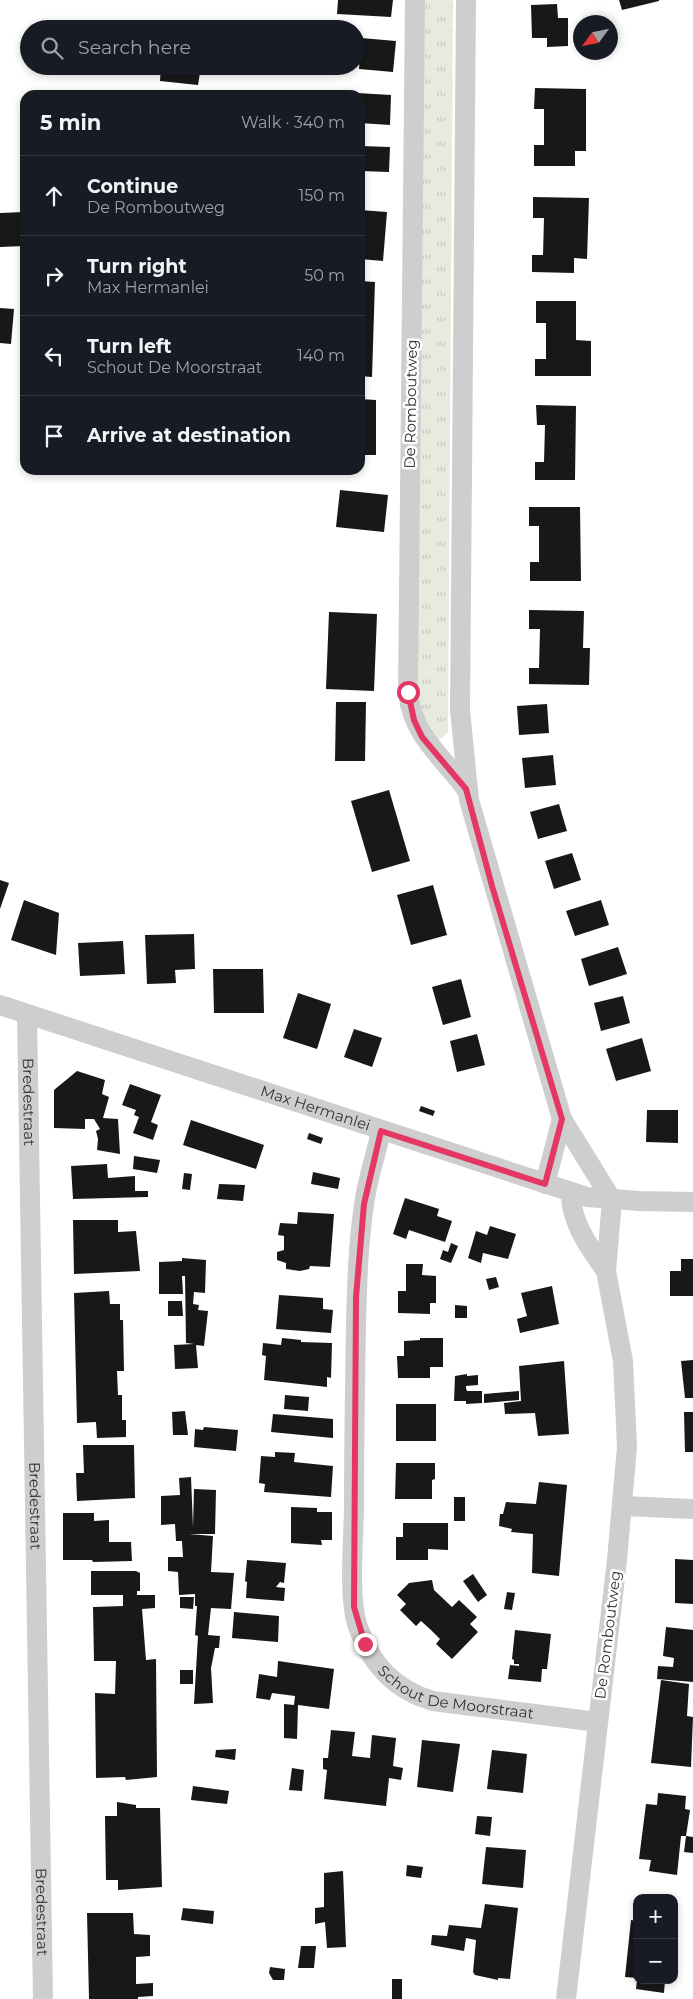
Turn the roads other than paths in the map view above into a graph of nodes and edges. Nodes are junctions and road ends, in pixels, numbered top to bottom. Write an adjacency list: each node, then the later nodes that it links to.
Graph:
1 (415, 0): 3 (street, De Romboutweg)
2 (466, 0): 3 (street, De Romboutweg)
3 (466, 789): 6 (street, De Romboutweg)
4 (0, 1005): 5 (street, Max Hermanlei)
5 (27, 1014): 7 (street, Max Hermanlei); 16 (street, Bredestraat)
6 (562, 1119): 8 (street); 10 (street, De Romboutweg)
7 (381, 1131): 8 (street, Max Hermanlei); 15 (street, Schout De Moorstraat)
8 (545, 1184): 9 (street, Max Hermanlei)
9 (571, 1192): 10 (street, Max Hermanlei); 12 (street, De Romboutweg)
10 (612, 1200): 11 (street, Max Hermanlei); 12 (street, De Romboutweg)
11 (693, 1202)
12 (606, 1271): 13 (street, De Romboutweg)
13 (623, 1506): 14 (street); 15 (street, De Romboutweg)
14 (693, 1509)
15 (598, 1722): 17 (street, De Romboutweg)
16 (43, 1999)
17 (566, 1999)

